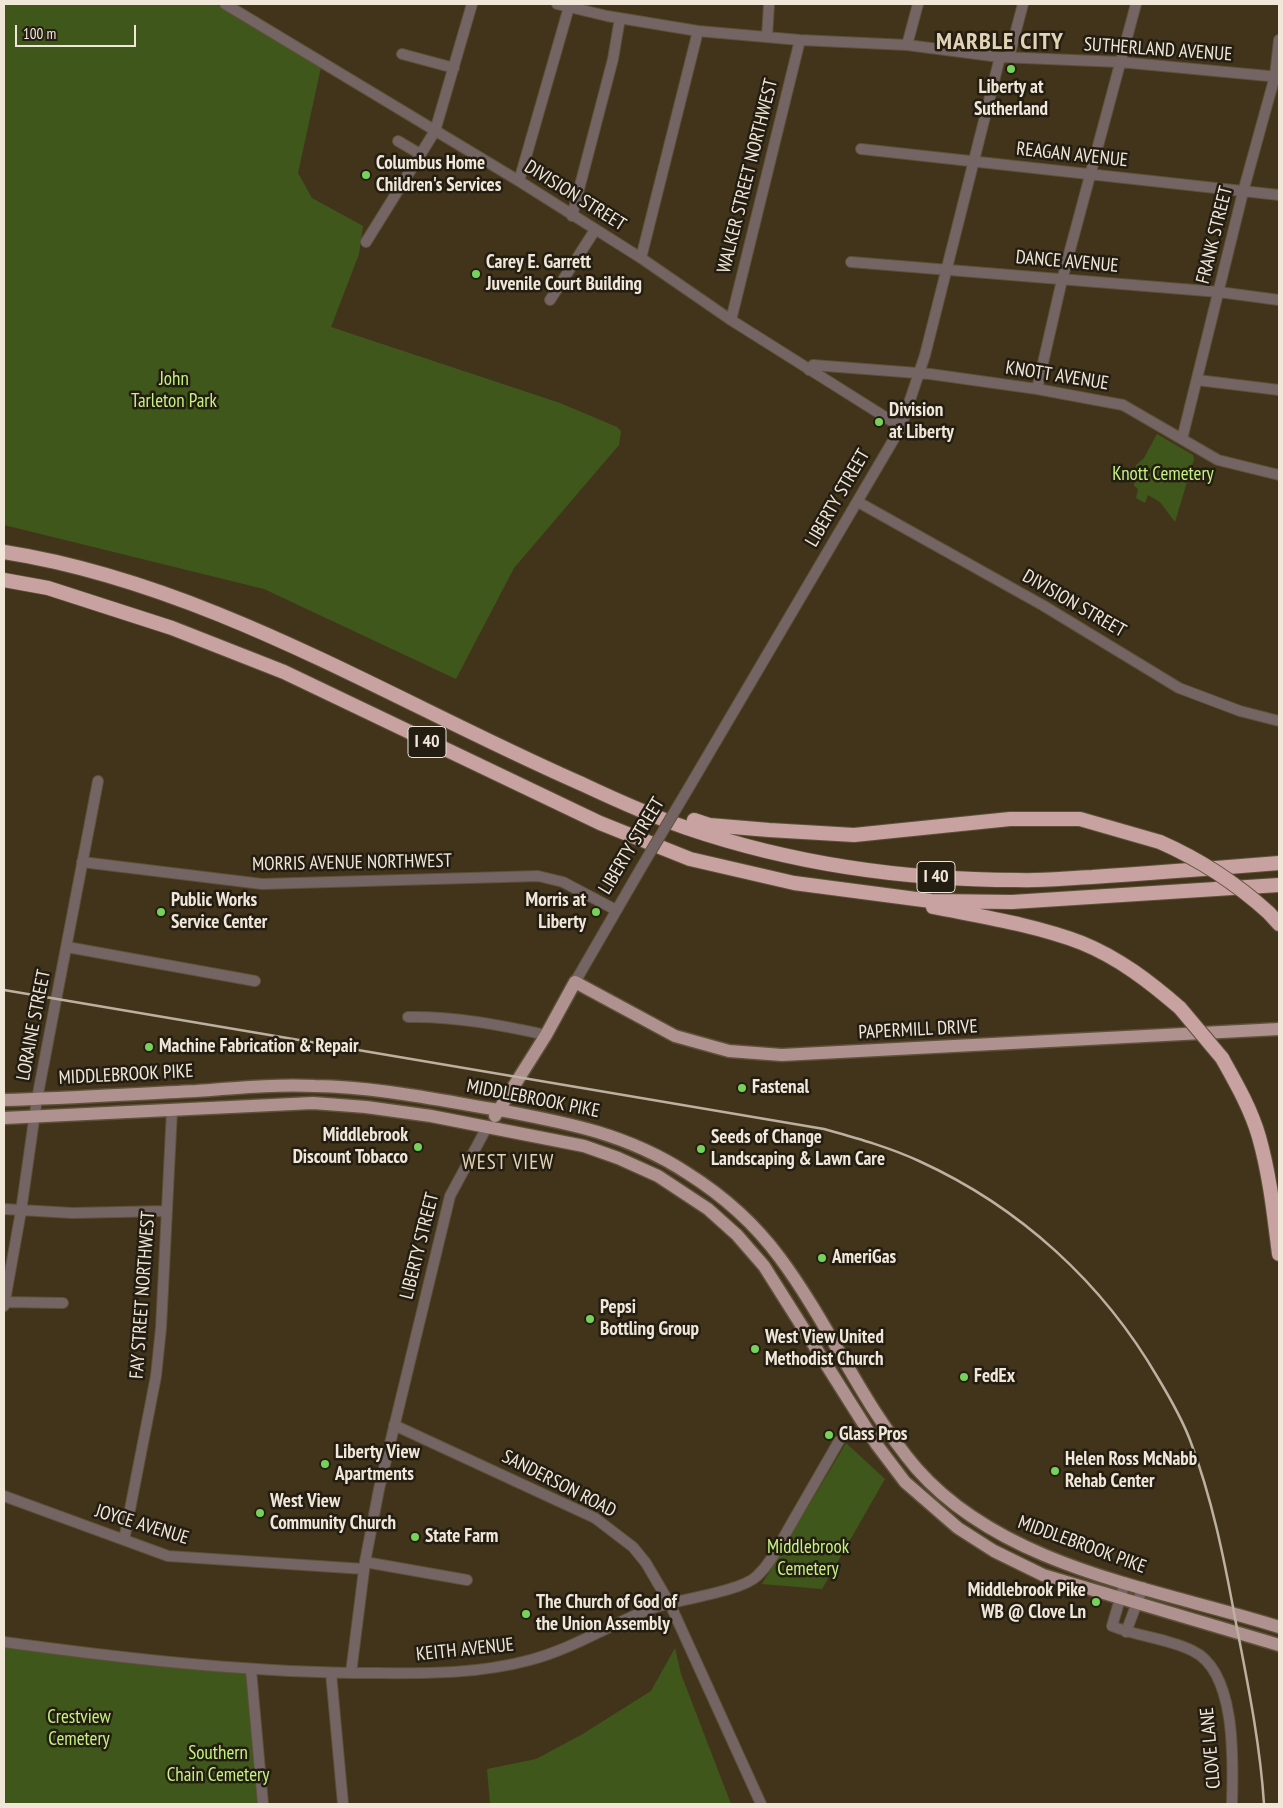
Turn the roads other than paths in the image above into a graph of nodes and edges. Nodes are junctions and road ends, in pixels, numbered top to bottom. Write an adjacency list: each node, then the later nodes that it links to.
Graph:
1 (225, 4): 20 (street, DIVISION STREET)
2 (472, 4): 18 (street)
3 (557, 4): 8 (street, SUTHERLAND AVENUE)
4 (769, 4): 11 (street)
5 (918, 4): 14 (street)
6 (1023, 4): 16 (street, LIBERTY STREET)
7 (1136, 4): 17 (street)
8 (569, 6): 9 (street, SUTHERLAND AVENUE); 26 (street)
9 (620, 18): 10 (street, SUTHERLAND AVENUE); 29 (street)
10 (698, 31): 11 (street, SUTHERLAND AVENUE); 32 (street)
11 (767, 37): 12 (street, SUTHERLAND AVENUE)
12 (800, 40): 14 (street, SUTHERLAND AVENUE); 39 (street, WALKER STREET NORTHWEST)
13 (1279, 40): 19 (street, FRANK STREET)
14 (907, 45): 16 (street, SUTHERLAND AVENUE)
15 (402, 54): 18 (street)
16 (1004, 57): 17 (street, SUTHERLAND AVENUE); 24 (street, LIBERTY STREET)
17 (1120, 62): 19 (street, SUTHERLAND AVENUE); 25 (street)
18 (454, 68): 20 (street)
19 (1277, 76): 27 (street, FRANK STREET)
20 (435, 131): 23 (street); 26 (street, DIVISION STREET)
21 (398, 141): 23 (street)
22 (861, 149): 24 (street, REAGAN AVENUE)
23 (420, 154): 31 (street)
24 (974, 163): 25 (street, REAGAN AVENUE); 34 (street, LIBERTY STREET)
25 (1091, 173): 27 (street, REAGAN AVENUE); 35 (street)
26 (519, 181): 29 (street, DIVISION STREET)
27 (1243, 192): 28 (street, REAGAN AVENUE); 36 (street, FRANK STREET)
28 (1279, 195)
29 (572, 216): 30 (street, DIVISION STREET)
30 (595, 230): 32 (street, DIVISION STREET); 37 (street)
31 (366, 242)
32 (641, 258): 39 (street, DIVISION STREET)
33 (851, 262): 34 (street, DANCE AVENUE)
34 (947, 270): 35 (street, DANCE AVENUE); 41 (street, LIBERTY STREET)
35 (1062, 280): 36 (street, DANCE AVENUE); 43 (street)
36 (1219, 292): 38 (street, DANCE AVENUE); 42 (street, FRANK STREET)
37 (550, 300)
38 (1279, 300)
39 (731, 320): 40 (street, DIVISION STREET)
40 (811, 367): 41 (street, KNOTT AVENUE); 45 (street, DIVISION STREET)
41 (920, 374): 43 (street, KNOTT AVENUE); 45 (street, LIBERTY STREET)
42 (1197, 380): 44 (street); 46 (street, FRANK STREET)
43 (1037, 389): 46 (street, KNOTT AVENUE)
44 (1279, 390)
45 (901, 427): 48 (street, LIBERTY STREET)
46 (1182, 439): 47 (street, KNOTT AVENUE)
47 (1279, 475)
48 (858, 502): 51 (street, DIVISION STREET); 58 (street, LIBERTY STREET, bridge)
49 (6, 552): 53 (highway, I 40)
50 (4, 580): 57 (highway, I 40)
51 (1279, 721)
52 (98, 780): 54 (street, LORAINE STREET)
53 (604, 794): 55 (highway, I 40); 59 (highway, bridge)
54 (82, 862): 58 (street, MORRIS AVENUE NORTHWEST); 60 (street, LORAINE STREET)
55 (1279, 863)
56 (1279, 885): 57 (highway, I 40)
57 (854, 891): 76 (highway, bridge)
58 (616, 910): 62 (street, LIBERTY STREET)
59 (1279, 924)
60 (67, 947): 61 (street); 66 (street, LORAINE STREET)
61 (255, 981)
62 (574, 982): 64 (main road, PAPERMILL DRIVE); 65 (main road, LIBERTY STREET)
63 (408, 1017): 65 (street)
64 (1279, 1029)
65 (546, 1035): 69 (main road, LIBERTY STREET)
66 (37, 1099): 67 (main road, MIDDLEBROOK PIKE); 69 (main road, MIDDLEBROOK PIKE); 70 (street, LORAINE STREET)
67 (4, 1100)
68 (172, 1110): 70 (main road, MIDDLEBROOK PIKE); 72 (main road, MIDDLEBROOK PIKE); 75 (street, FAY STREET NORTHWEST)
69 (498, 1110): 72 (main road, LIBERTY STREET); 85 (main road, MIDDLEBROOK PIKE)
70 (35, 1117): 71 (main road, MIDDLEBROOK PIKE); 74 (street, LORAINE STREET)
71 (4, 1118)
72 (487, 1127): 79 (street, LIBERTY STREET); 87 (main road, MIDDLEBROOK PIKE)
73 (4, 1209): 74 (street)
74 (21, 1211): 75 (street); 78 (street, LORAINE STREET)
75 (166, 1211): 82 (street, FAY STREET NORTHWEST)
76 (1279, 1254)
77 (63, 1303): 78 (street)
78 (4, 1304)
79 (394, 1425): 83 (street, LIBERTY STREET); 88 (street, SANDERSON ROAD)
80 (839, 1440): 88 (street, KEITH AVENUE)
81 (4, 1496): 82 (street, JOYCE AVENUE)
82 (124, 1540): 83 (street, JOYCE AVENUE)
83 (365, 1565): 84 (street, JOYCE AVENUE); 96 (street, LIBERTY STREET)
84 (467, 1580)
85 (1125, 1582): 86 (main road, MIDDLEBROOK PIKE); 87 (street, CLOVE LANE)
86 (1143, 1587): 89 (street); 90 (main road, MIDDLEBROOK PIKE)
87 (1120, 1599): 89 (main road, MIDDLEBROOK PIKE); 91 (street, CLOVE LANE)
88 (670, 1604): 96 (street, KEITH AVENUE); 99 (street, SANDERSON ROAD)
89 (1137, 1604): 91 (street); 93 (main road, MIDDLEBROOK PIKE)
90 (1279, 1627)
91 (1126, 1632): 100 (street, CLOVE LANE)
92 (4, 1642): 94 (street, KEITH AVENUE)
93 (1279, 1645)
94 (251, 1670): 95 (street, KEITH AVENUE); 97 (street)
95 (332, 1673): 96 (street, KEITH AVENUE); 98 (street)
96 (351, 1673)
97 (263, 1804)
98 (343, 1804)
99 (762, 1804)
100 (1232, 1804)

